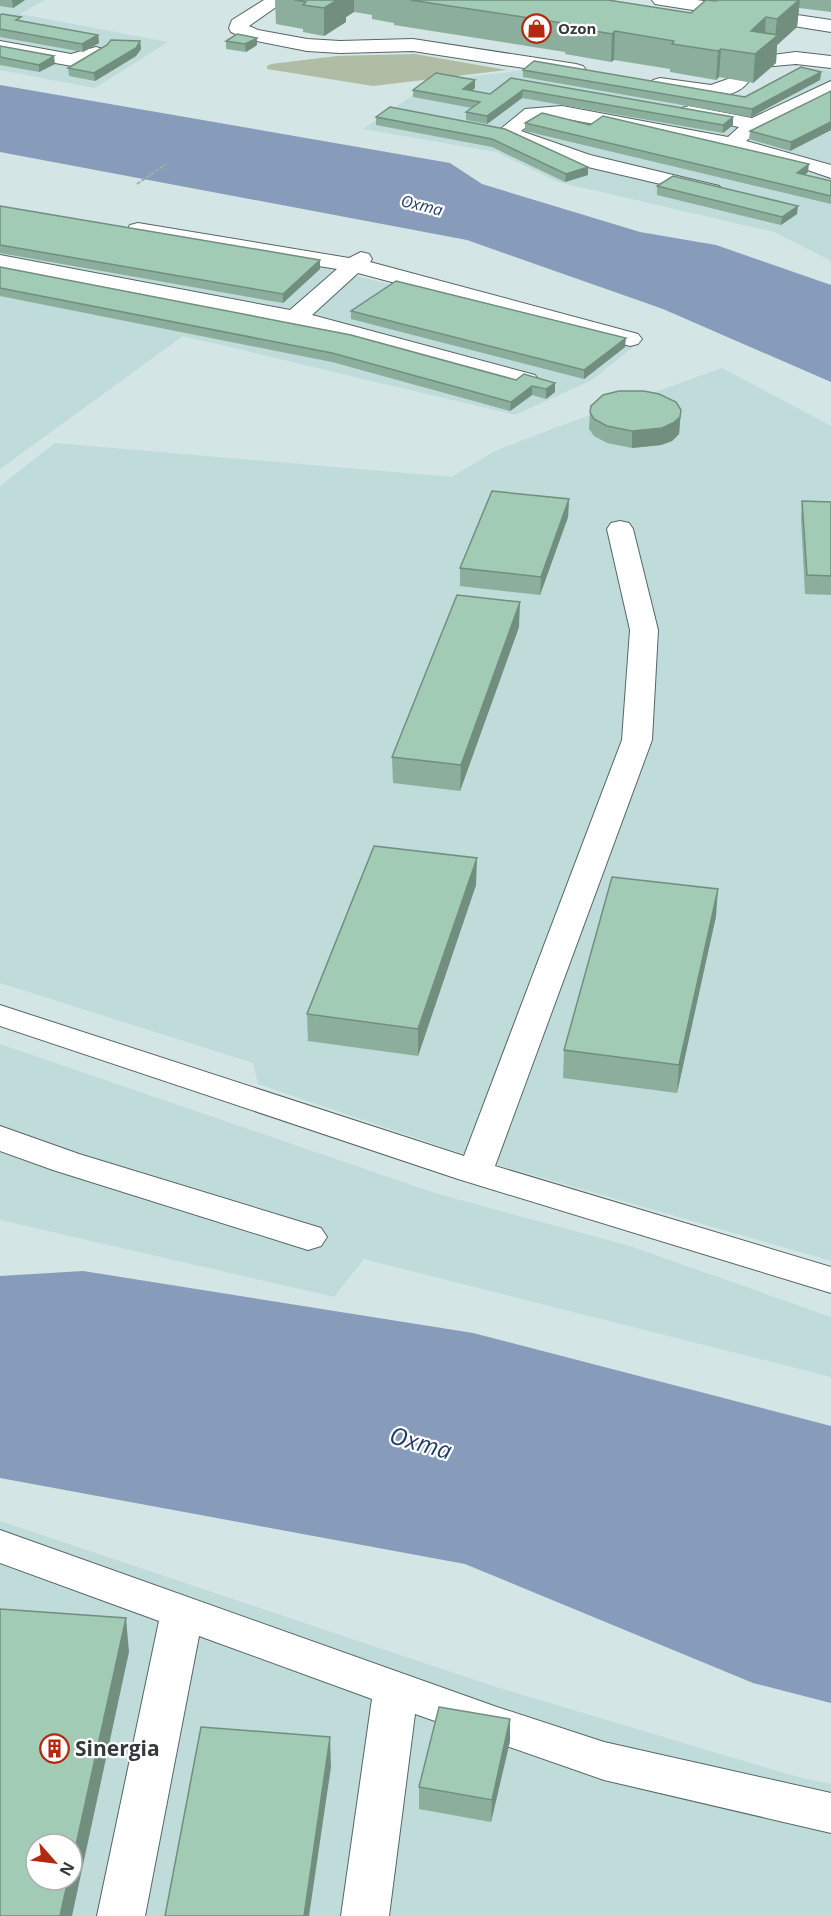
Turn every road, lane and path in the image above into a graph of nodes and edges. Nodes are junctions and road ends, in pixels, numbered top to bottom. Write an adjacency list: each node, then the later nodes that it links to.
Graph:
1 (277, 0): 8 (street)
2 (661, 0): 3 (street)
3 (831, 26)
4 (0, 46): 5 (street)
5 (96, 53)
6 (762, 61): 7 (street)
7 (831, 63)
8 (593, 73)
9 (640, 81): 10 (street)
10 (739, 81)
11 (831, 87): 13 (street)
12 (674, 110): 13 (street)
13 (755, 124): 14 (street)
14 (732, 144): 16 (street); 20 (street)
15 (821, 150): 16 (street)
16 (800, 161): 18 (street)
17 (166, 164): 19 (path)
18 (831, 172)
19 (137, 184)
20 (728, 194)
21 (118, 227): 23 (street)
22 (0, 262): 24 (street)
23 (358, 262): 24 (street); 25 (street)
24 (295, 318): 26 (street)
25 (630, 339)
26 (527, 380)
27 (620, 530): 30 (street)
28 (0, 1015): 30 (street)
29 (0, 1138): 31 (street)
30 (471, 1172): 32 (street)
31 (308, 1237)
32 (831, 1280)
33 (0, 1546): 34 (street)
34 (182, 1613): 35 (street); 37 (street)
35 (396, 1689): 36 (street); 38 (street)
36 (831, 1813)
37 (121, 1916)
38 (365, 1916)

